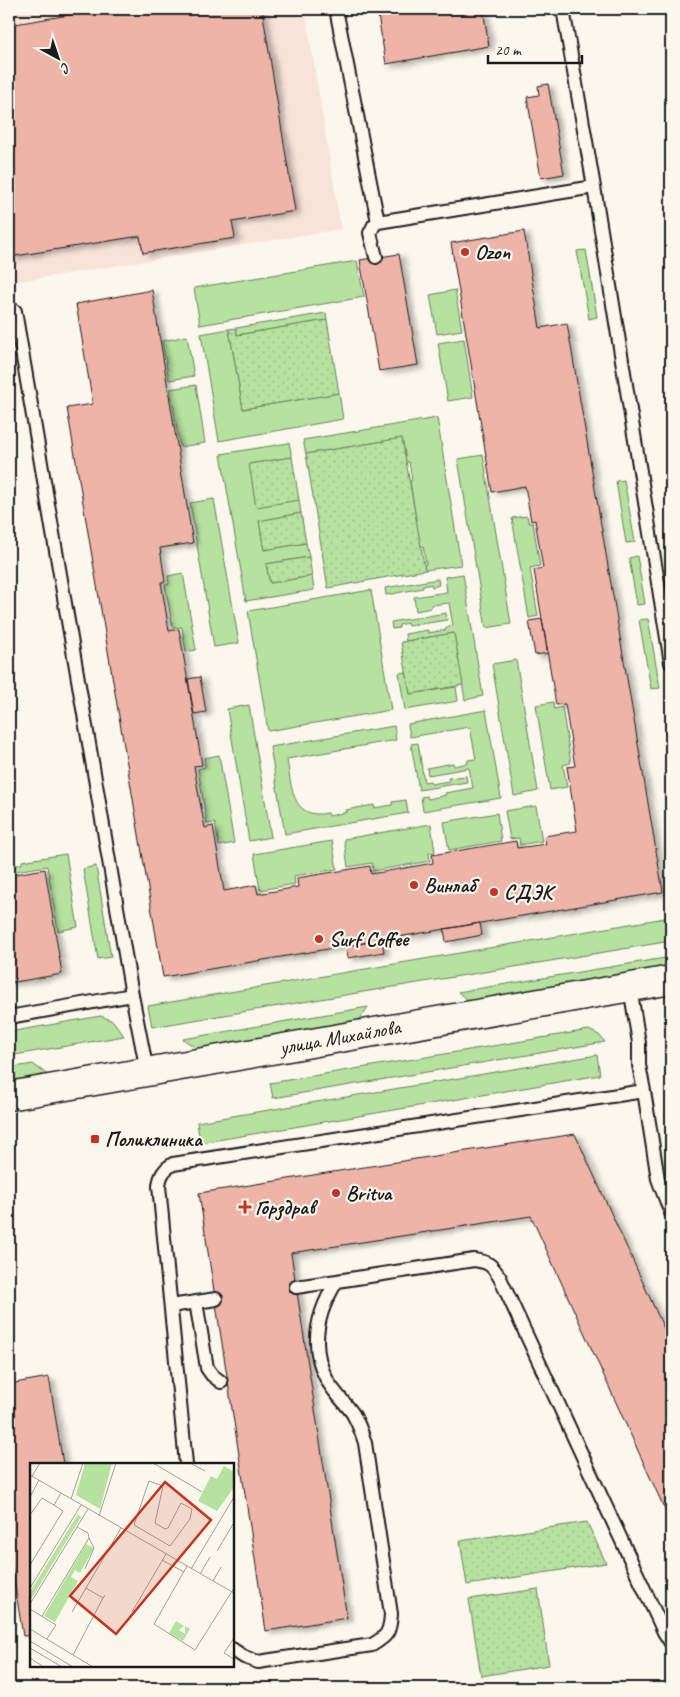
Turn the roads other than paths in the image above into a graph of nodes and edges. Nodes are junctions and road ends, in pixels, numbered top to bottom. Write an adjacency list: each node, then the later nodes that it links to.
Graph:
1 (336, 9): 4 (lane)
2 (562, 9): 3 (lane)
3 (594, 187): 4 (lane); 7 (lane)
4 (378, 222): 5 (lane)
5 (376, 257)
6 (15, 311): 10 (lane)
7 (671, 663)
8 (671, 980): 9 (street, улица Михайлова)
9 (630, 987): 12 (street, улица Михайлова); 13 (lane)
10 (132, 995): 11 (lane); 12 (lane)
11 (9, 1017)
12 (147, 1071): 14 (street, улица Михайлова)
13 (644, 1092): 15 (lane); 20 (lane)
14 (9, 1096)
15 (671, 1212)
16 (337, 1281): 17 (lane); 23 (lane); 24 (lane)
17 (296, 1287)
18 (216, 1300): 19 (lane)
19 (196, 1302): 20 (lane); 21 (lane)
20 (171, 1306): 22 (lane)
21 (221, 1382)
22 (186, 1463)
23 (671, 1643)
24 (234, 1650)

